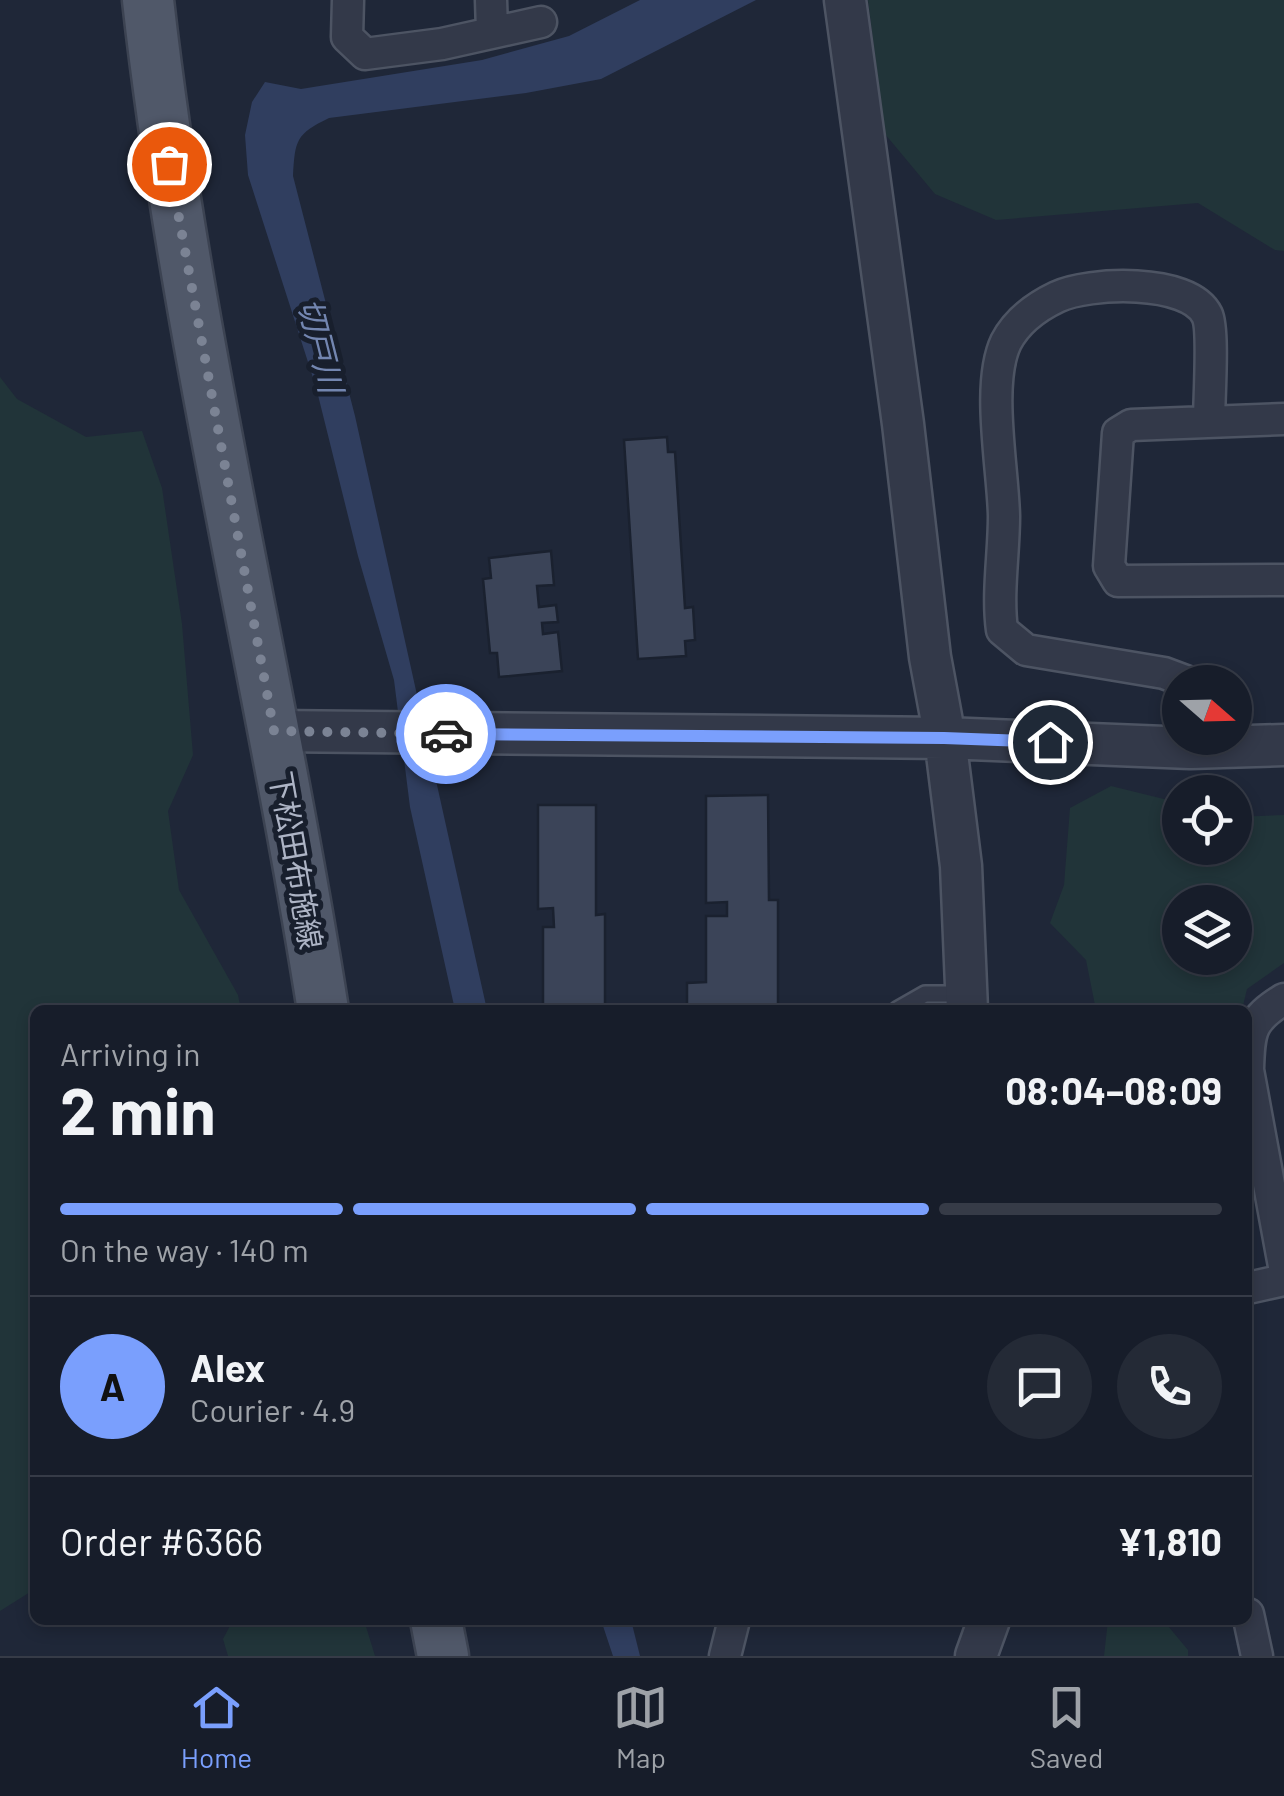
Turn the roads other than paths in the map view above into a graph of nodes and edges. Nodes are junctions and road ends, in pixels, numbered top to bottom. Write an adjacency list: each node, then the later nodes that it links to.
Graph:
1 (148, 0): 11 (main road, 下松田布施線)
2 (348, 0): 6 (street)
3 (491, 0): 6 (street)
4 (845, 0): 12 (street)
5 (541, 22): 6 (street)
6 (492, 31)
7 (1284, 419): 8 (street)
8 (1209, 422): 9 (street); 10 (street)
9 (1284, 580)
10 (1162, 673)
11 (274, 731): 12 (street); 18 (main road, 下松田布施線)
12 (944, 738): 13 (street); 17 (street)
13 (1162, 742)
14 (1252, 744): 15 (street)
15 (1284, 745)
16 (1284, 999): 20 (street)
17 (967, 1002): 19 (lane)
18 (322, 1005)
19 (906, 1005)
20 (1252, 1033)
21 (1252, 1081): 22 (street)
22 (1273, 1138): 23 (street)
23 (1284, 1266)
24 (1284, 1280): 25 (street)
25 (1252, 1287)
26 (437, 1625): 29 (main road)
27 (733, 1625): 30 (street)
28 (1250, 1625): 31 (street)
29 (442, 1656)
30 (725, 1656)
31 (1257, 1656)

